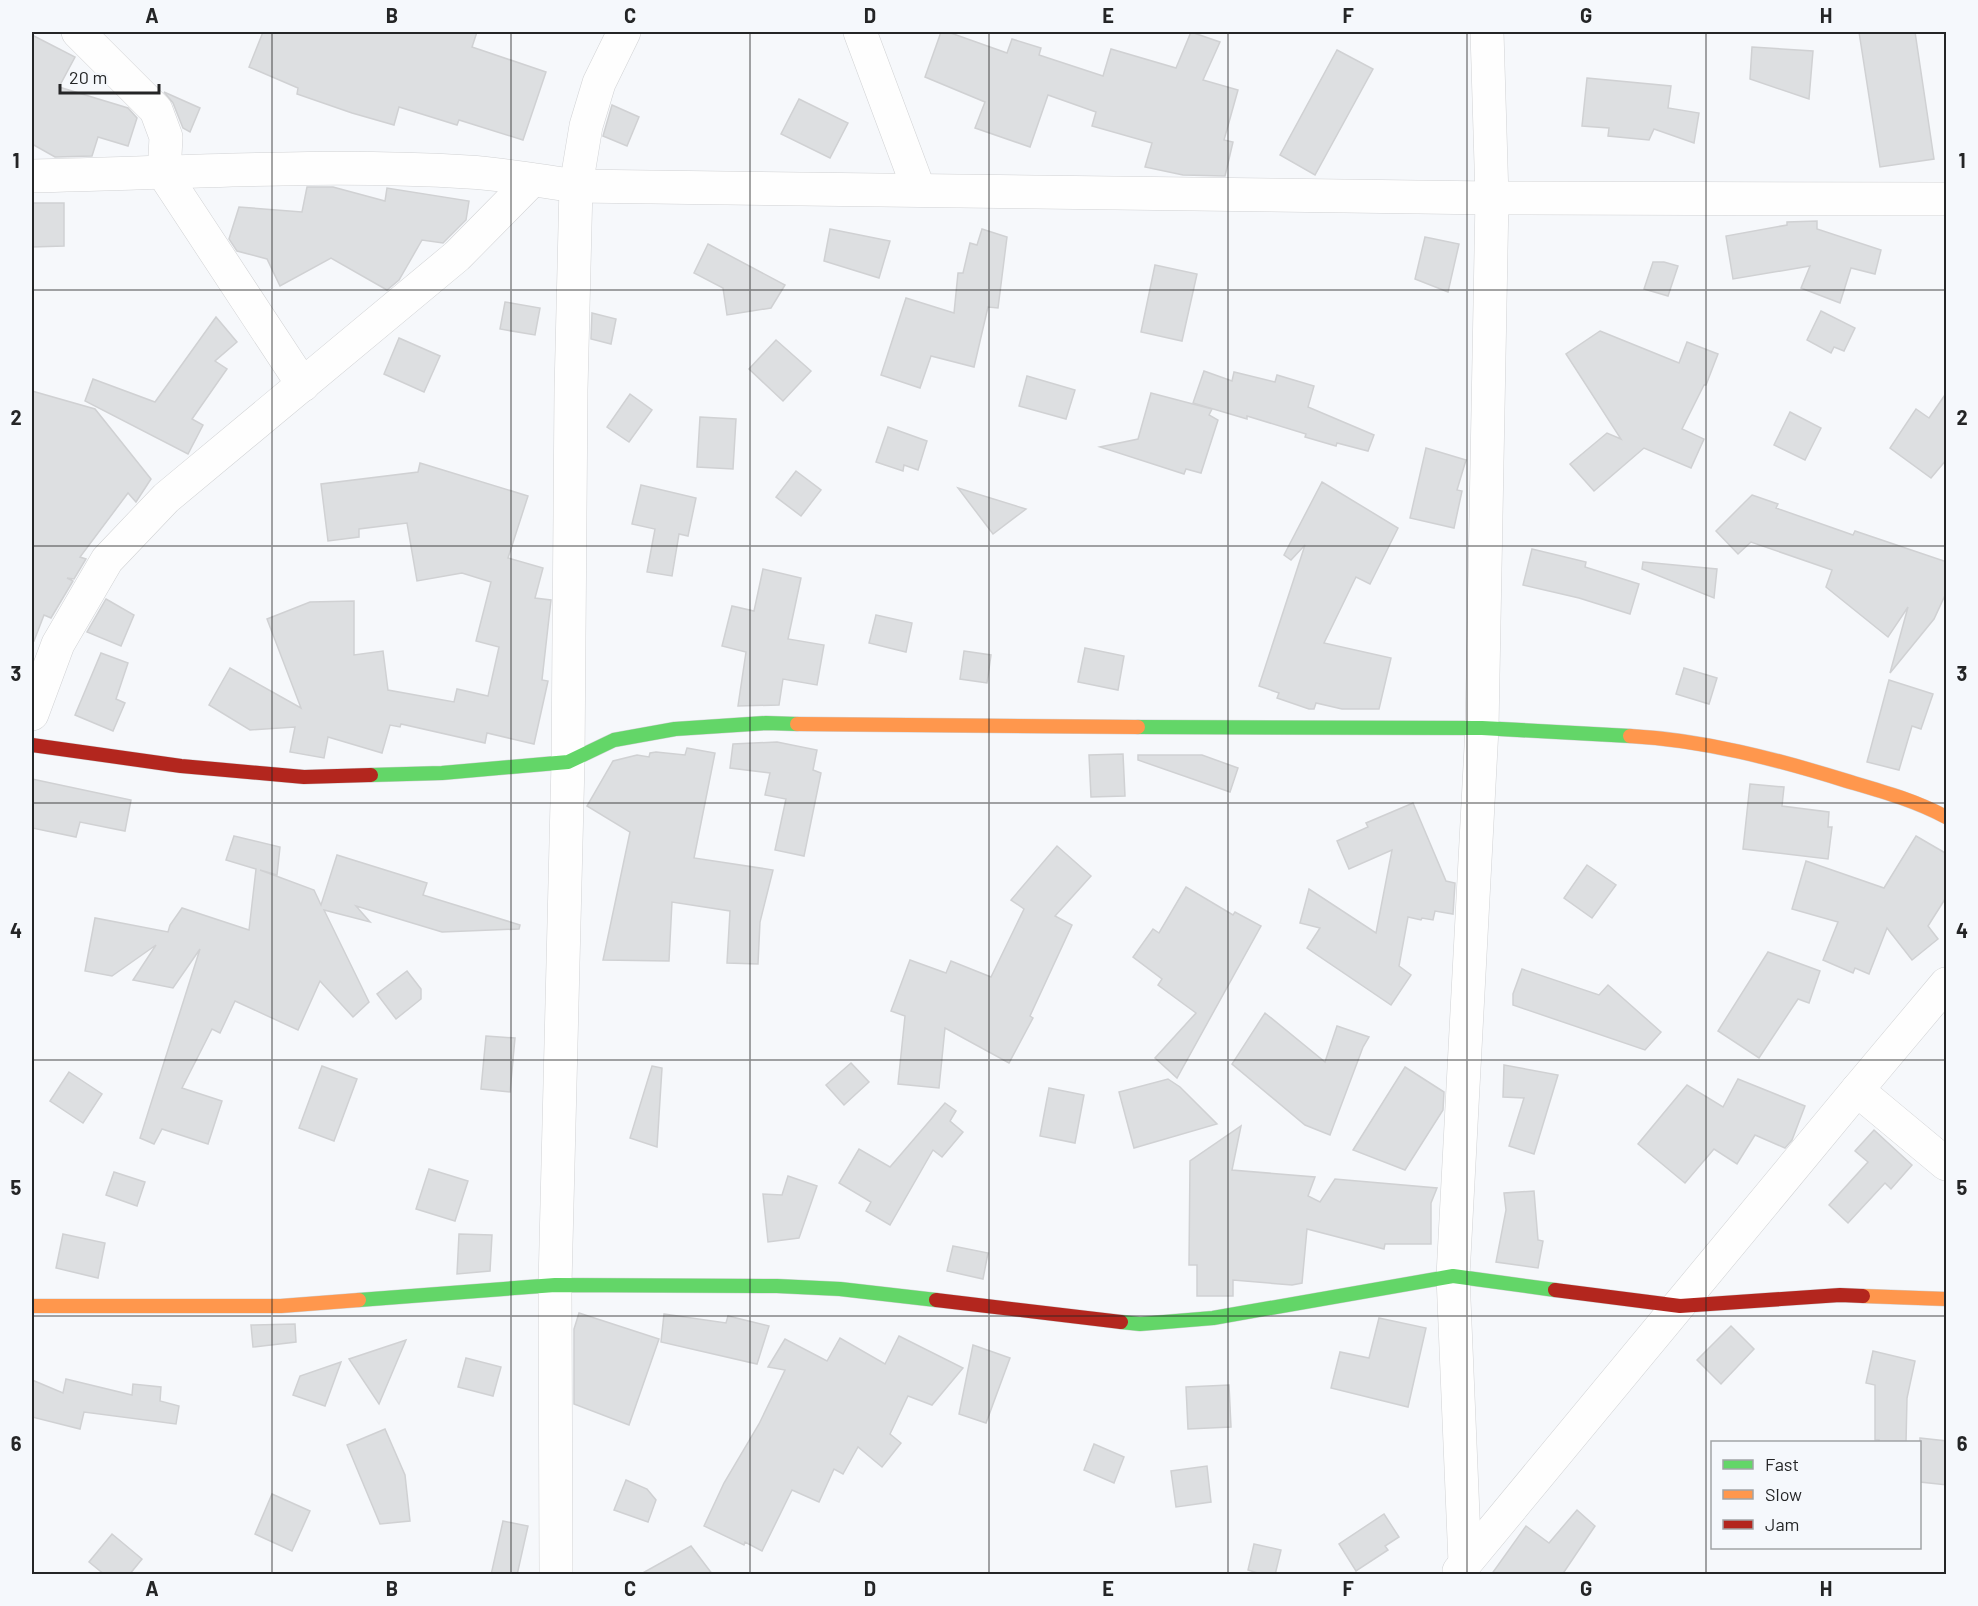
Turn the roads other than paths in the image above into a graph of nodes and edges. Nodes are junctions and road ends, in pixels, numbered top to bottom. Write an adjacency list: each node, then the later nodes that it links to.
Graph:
1 (78, 32): 5 (street)
2 (624, 32): 8 (street)
3 (860, 32): 9 (street)
4 (1487, 32): 10 (street)
5 (164, 174): 6 (street); 7 (street); 12 (street)
6 (32, 176)
7 (531, 180): 8 (street); 12 (street)
8 (576, 186): 9 (street); 16 (street)
9 (919, 190): 10 (street)
10 (1492, 198): 11 (street); 14 (street)
11 (1947, 199)
12 (303, 385): 13 (street)
13 (32, 714)
14 (1482, 728): 16 (street); 17 (street); 21 (street)
15 (32, 745): 16 (street)
16 (568, 762): 22 (street)
17 (1947, 817)
18 (1947, 984): 19 (street)
19 (1857, 1090): 20 (street); 25 (street)
20 (1947, 1164)
21 (1453, 1276): 22 (street); 25 (street); 26 (street)
22 (555, 1285): 24 (street); 27 (street)
23 (1947, 1299): 25 (street)
24 (32, 1306)
25 (1680, 1306): 26 (street)
26 (1461, 1569)
27 (556, 1575)

